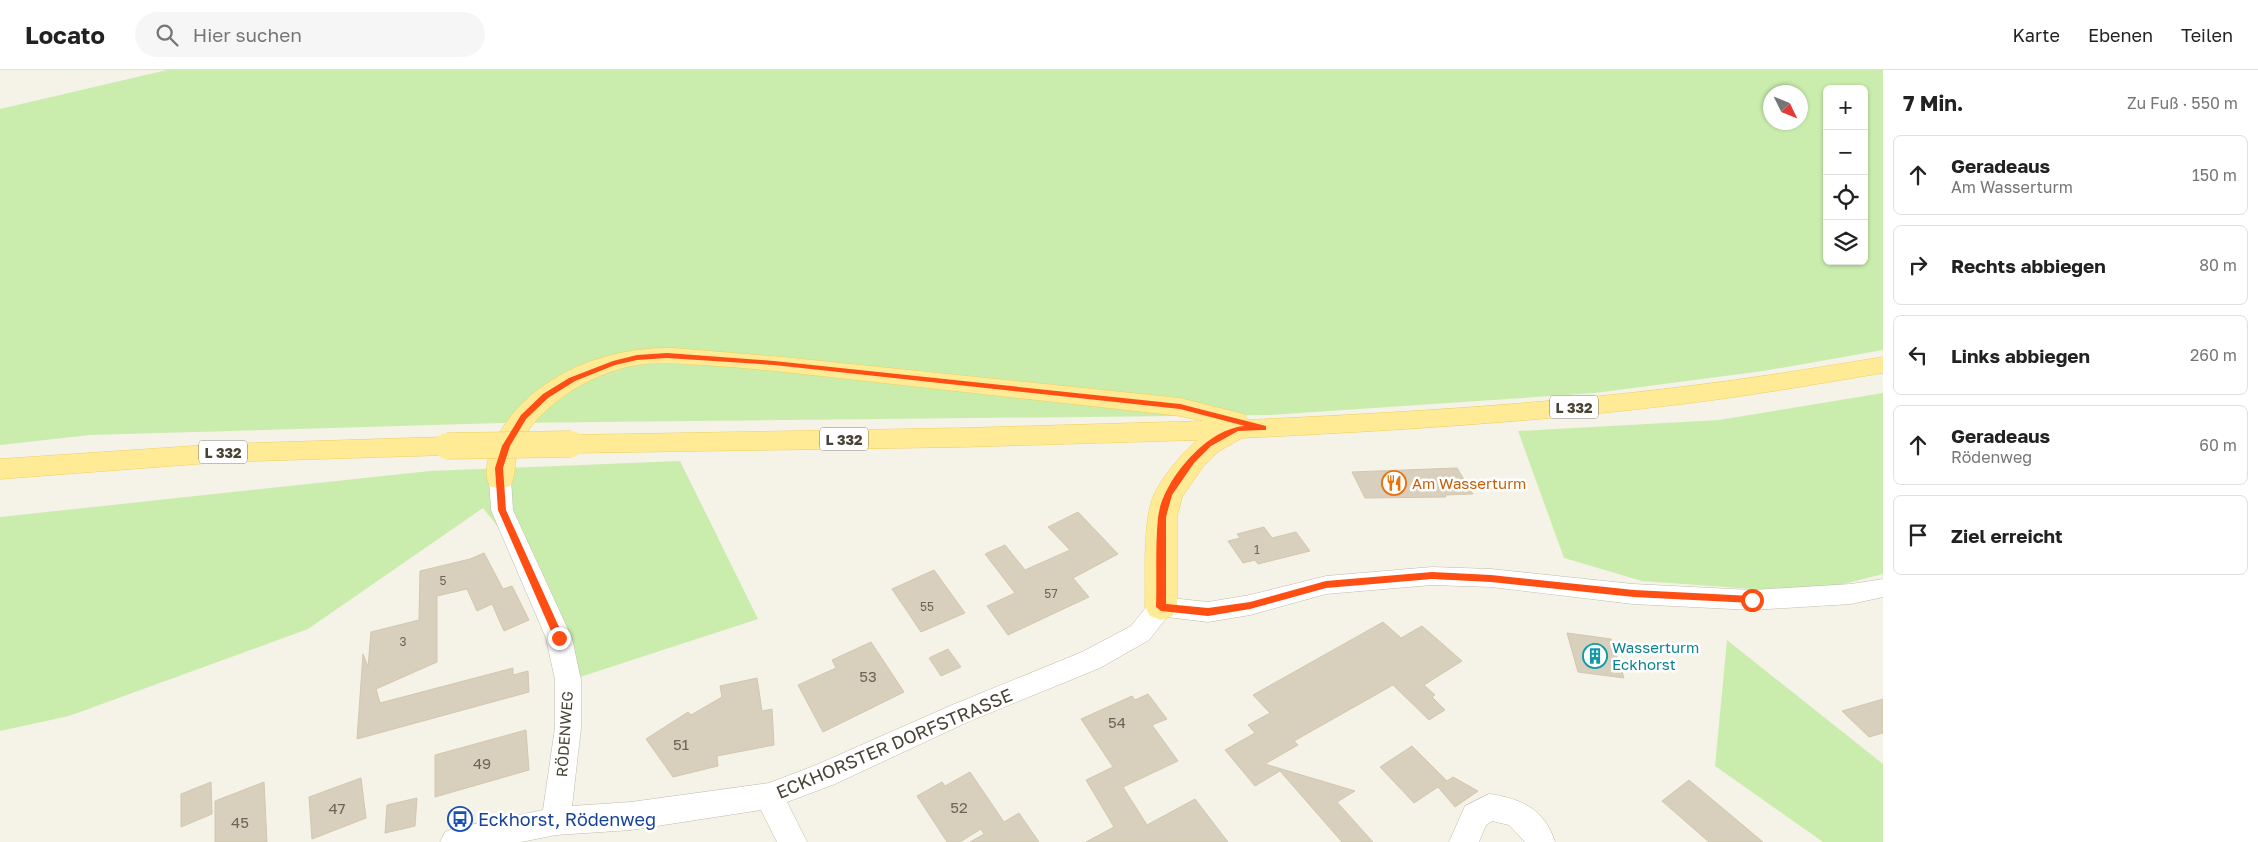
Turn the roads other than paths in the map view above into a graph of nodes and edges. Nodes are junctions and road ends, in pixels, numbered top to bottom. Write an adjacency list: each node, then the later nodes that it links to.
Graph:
1 (1883, 365): 2 (main road, L 332)
2 (1250, 428): 3 (main road, L 332, bridge); 4 (main road); 6 (main road)
3 (0, 469)
4 (500, 479): 8 (street, RÖDENWEG)
5 (1883, 588): 6 (street)
6 (1161, 607): 7 (street, ECKHORSTER DORFSTRASSE)
7 (770, 796): 8 (street, ECKHORSTER DORFSTRASSE); 10 (street)
8 (556, 821): 9 (street, ECKHORSTER DORFSTRASSE)
9 (455, 842)
10 (792, 842)
11 (1464, 842): 12 (street)
12 (1540, 842)

